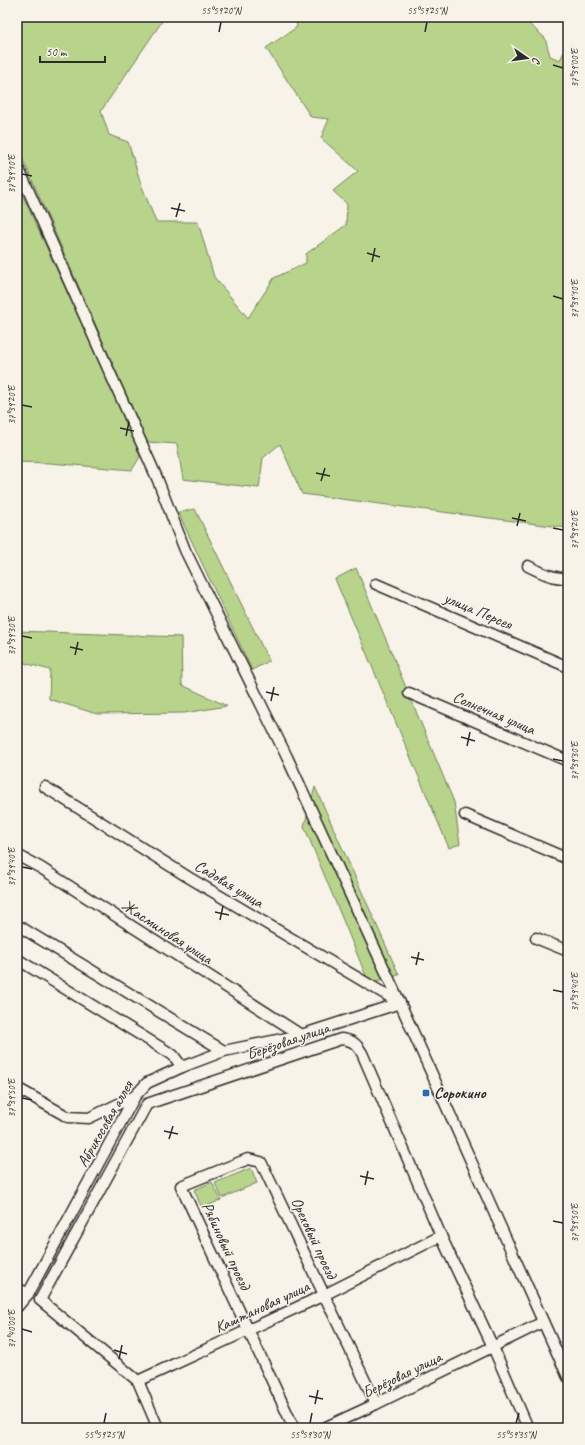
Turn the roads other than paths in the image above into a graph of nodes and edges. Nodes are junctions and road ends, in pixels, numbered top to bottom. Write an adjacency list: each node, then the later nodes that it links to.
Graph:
1 (17, 165): 16 (street)
2 (528, 566): 3 (street)
3 (568, 578)
4 (376, 584): 5 (street, улица Персея)
5 (568, 667)
6 (409, 693): 7 (street, Солнечная улица)
7 (568, 761)
8 (45, 787): 16 (street, Садовая улица)
9 (465, 815): 11 (street)
10 (17, 855): 17 (street, Жасминовая улица)
11 (568, 859)
12 (17, 925): 18 (street)
13 (536, 938): 14 (street)
14 (568, 951)
15 (17, 959): 19 (street)
16 (400, 1003): 17 (street, Абрикосовая аллея); 28 (street)
17 (301, 1035): 18 (street, Абрикосовая аллея)
18 (224, 1051): 19 (street, Абрикосовая аллея)
19 (182, 1067): 21 (street, Абрикосовая аллея)
20 (17, 1088): 21 (street)
21 (135, 1096): 25 (street, Абрикосовая аллея)
22 (181, 1186): 26 (street, Ореховый проезд); 29 (street, Рябиновый проезд)
23 (441, 1236): 26 (street, Каштановая улица); 30 (street, Берёзовая улица); 32 (street, Берёзовая улица)
24 (17, 1288): 25 (street)
25 (28, 1294): 27 (street, Абрикосовая аллея)
26 (324, 1295): 29 (street, Каштановая улица); 33 (street, Ореховый проезд)
27 (17, 1307)
28 (543, 1322): 30 (street, Берёзовая улица); 31 (street)
29 (248, 1330): 32 (street, Каштановая улица); 35 (street, Рябиновый проезд)
30 (492, 1347): 33 (street, Берёзовая улица); 37 (street, Берёзовая улица)
31 (568, 1377)
32 (138, 1381): 34 (street)
33 (376, 1404): 36 (street, Берёзовая улица)
34 (158, 1428)
35 (294, 1428)
36 (324, 1428)
37 (528, 1428)

